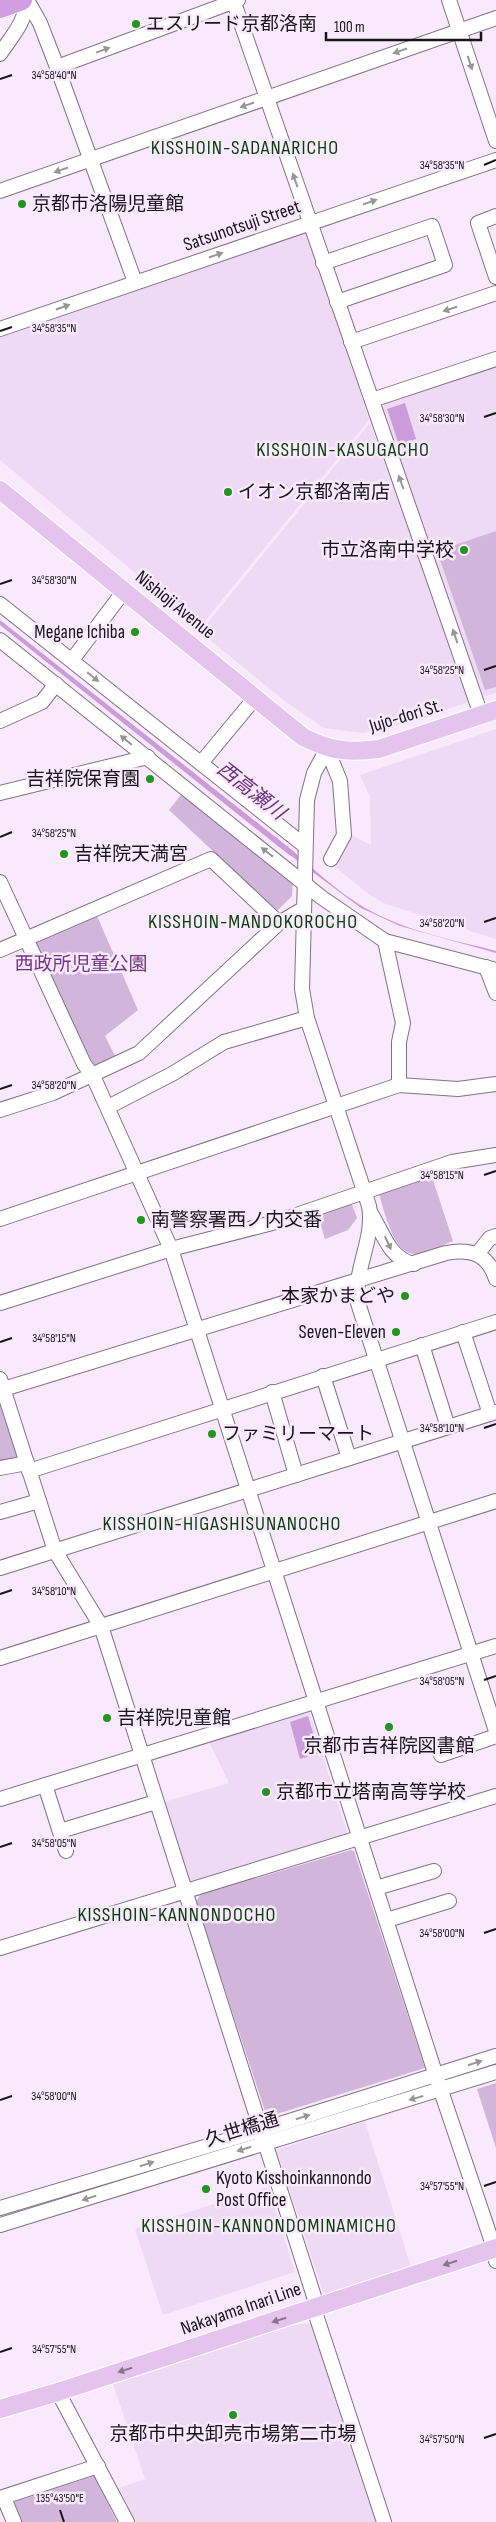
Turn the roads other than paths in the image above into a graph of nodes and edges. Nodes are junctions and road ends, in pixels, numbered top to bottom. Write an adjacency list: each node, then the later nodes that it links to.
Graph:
1 (22, 0): 5 (highway)
2 (26, 0): 8 (street); 9 (street)
3 (449, 0): 7 (street)
4 (235, 1): 9 (street, one-way to 4); 10 (street)
5 (0, 8)
6 (496, 18): 7 (street)
7 (459, 30): 10 (street, one-way to 10); 11 (street, one-way to 11)
8 (0, 54)
9 (57, 67): 12 (street)
10 (266, 98): 12 (street, one-way to 12); 16 (street, one-way to 10)
11 (496, 141)
12 (92, 159): 14 (street, one-way to 14); 19 (street)
13 (496, 160): 16 (street, Satsunotsuji Street, one-way to 13)
14 (0, 191)
15 (496, 216): 18 (street)
16 (310, 223): 17 (street); 19 (street, Satsunotsuji Street, one-way to 16)
17 (324, 263): 21 (street); 21 (street)
18 (496, 277)
19 (135, 282): 22 (street, Satsunotsuji Street, one-way to 19)
20 (496, 293): 23 (street, one-way to 23)
21 (338, 302): 23 (street)
22 (0, 329)
23 (351, 342): 25 (street)
24 (496, 359): 25 (street)
25 (372, 400): 33 (street, one-way to 25)
26 (0, 490): 27 (main road, Nishioji Avenue)
27 (124, 591): 30 (street); 32 (main road, Nishioji Avenue)
28 (0, 604): 30 (street)
29 (0, 640): 31 (street)
30 (72, 660): 37 (street, one-way to 37)
31 (56, 684): 34 (street); 36 (street, one-way to 31)
32 (255, 698): 35 (main road, Nishioji Avenue); 37 (street)
33 (489, 713): 35 (main road, Jujo-dori St.)
34 (4, 715)
35 (327, 749): 39 (street); 40 (street)
36 (148, 758): 38 (street); 41 (street, one-way to 36)
37 (201, 764): 39 (street)
38 (0, 793)
39 (305, 848): 41 (street)
40 (331, 859)
41 (305, 880): 43 (street); 46 (street)
42 (0, 882): 45 (street)
43 (303, 909): 44 (street); 50 (street)
44 (279, 923): 45 (street); 51 (street)
45 (27, 940): 47 (street); 51 (street)
46 (384, 941): 48 (street); 53 (street)
47 (0, 950)
48 (491, 968): 49 (street)
49 (496, 993)
50 (307, 1018): 54 (street); 55 (street)
51 (93, 1076): 54 (street); 56 (street)
52 (496, 1084): 53 (street)
53 (399, 1085): 55 (street)
54 (108, 1107): 58 (street)
55 (337, 1107): 58 (street); 59 (street)
56 (0, 1110)
57 (496, 1155): 59 (street)
58 (138, 1174): 61 (street); 63 (street)
59 (365, 1192): 60 (street); 63 (street)
60 (370, 1211): 65 (street, one-way to 65); 67 (street)
61 (0, 1219)
62 (496, 1236): 64 (street)
63 (171, 1249): 68 (street); 70 (street)
64 (477, 1254): 65 (street); 66 (street)
65 (414, 1264): 67 (street)
66 (496, 1279)
67 (358, 1280): 70 (street); 73 (street)
68 (0, 1303)
69 (496, 1322): 71 (street)
70 (197, 1329): 75 (street); 77 (street)
71 (463, 1332): 72 (street); 78 (street)
72 (422, 1345): 73 (street); 79 (street)
73 (376, 1360): 74 (street); 80 (street)
74 (323, 1376): 76 (street); 81 (street)
75 (1, 1386): 82 (street)
76 (272, 1392): 77 (street); 84 (street)
77 (224, 1407): 82 (street); 85 (street)
78 (493, 1413): 79 (street)
79 (448, 1427): 80 (street)
80 (402, 1442): 81 (street); 89 (street)
81 (349, 1458): 84 (street)
82 (28, 1467): 83 (street); 86 (street)
83 (0, 1468)
84 (296, 1475): 85 (street)
85 (248, 1490): 90 (street); 92 (street)
86 (39, 1501): 88 (street); 90 (street)
87 (496, 1501): 89 (street)
88 (0, 1512)
89 (429, 1524): 92 (street); 95 (street)
90 (55, 1551): 91 (street); 93 (street)
91 (0, 1568)
92 (274, 1573): 93 (street); 97 (street)
93 (101, 1626): 96 (street); 100 (street)
94 (496, 1646): 95 (street)
95 (471, 1654): 97 (street); 98 (street)
96 (0, 1658)
97 (316, 1701): 100 (street); 107 (street)
98 (496, 1731)
99 (496, 1736): 101 (street)
100 (142, 1755): 102 (street); 105 (street)
101 (441, 1755)
102 (45, 1785): 104 (street); 106 (street)
103 (496, 1796): 107 (street)
104 (0, 1799)
105 (156, 1802): 106 (street); 111 (street)
106 (60, 1831): 108 (street)
107 (361, 1838): 110 (street); 111 (street)
108 (66, 1851)
109 (434, 1871): 110 (street)
110 (376, 1888): 113 (street)
111 (184, 1891): 114 (street); 119 (street)
112 (449, 1901): 113 (street)
113 (387, 1920): 117 (street)
114 (0, 1948)
115 (496, 2056): 117 (street, 久世橋通, one-way to 115)
116 (496, 2072): 118 (street, 久世橋通)
117 (436, 2076): 118 (street); 119 (street, 久世橋通, one-way to 117)
118 (441, 2090): 119 (street, 久世橋通, one-way to 119); 122 (street)
119 (263, 2136): 120 (street, 久世橋通, one-way to 119); 121 (street, 久世橋通, one-way to 121); 123 (street)
120 (0, 2208)
121 (0, 2225)
122 (495, 2253): 123 (main road, Nakayama Inari Line, one-way to 123)
123 (316, 2307): 124 (main road, Nakayama Inari Line, one-way to 124); 130 (street)
124 (58, 2392): 125 (main road, Nakayama Inari Line); 126 (street)
125 (0, 2408)
126 (98, 2466): 127 (street); 129 (street)
127 (2, 2498): 128 (street)
128 (14, 2522)
129 (127, 2522)
130 (384, 2522)

